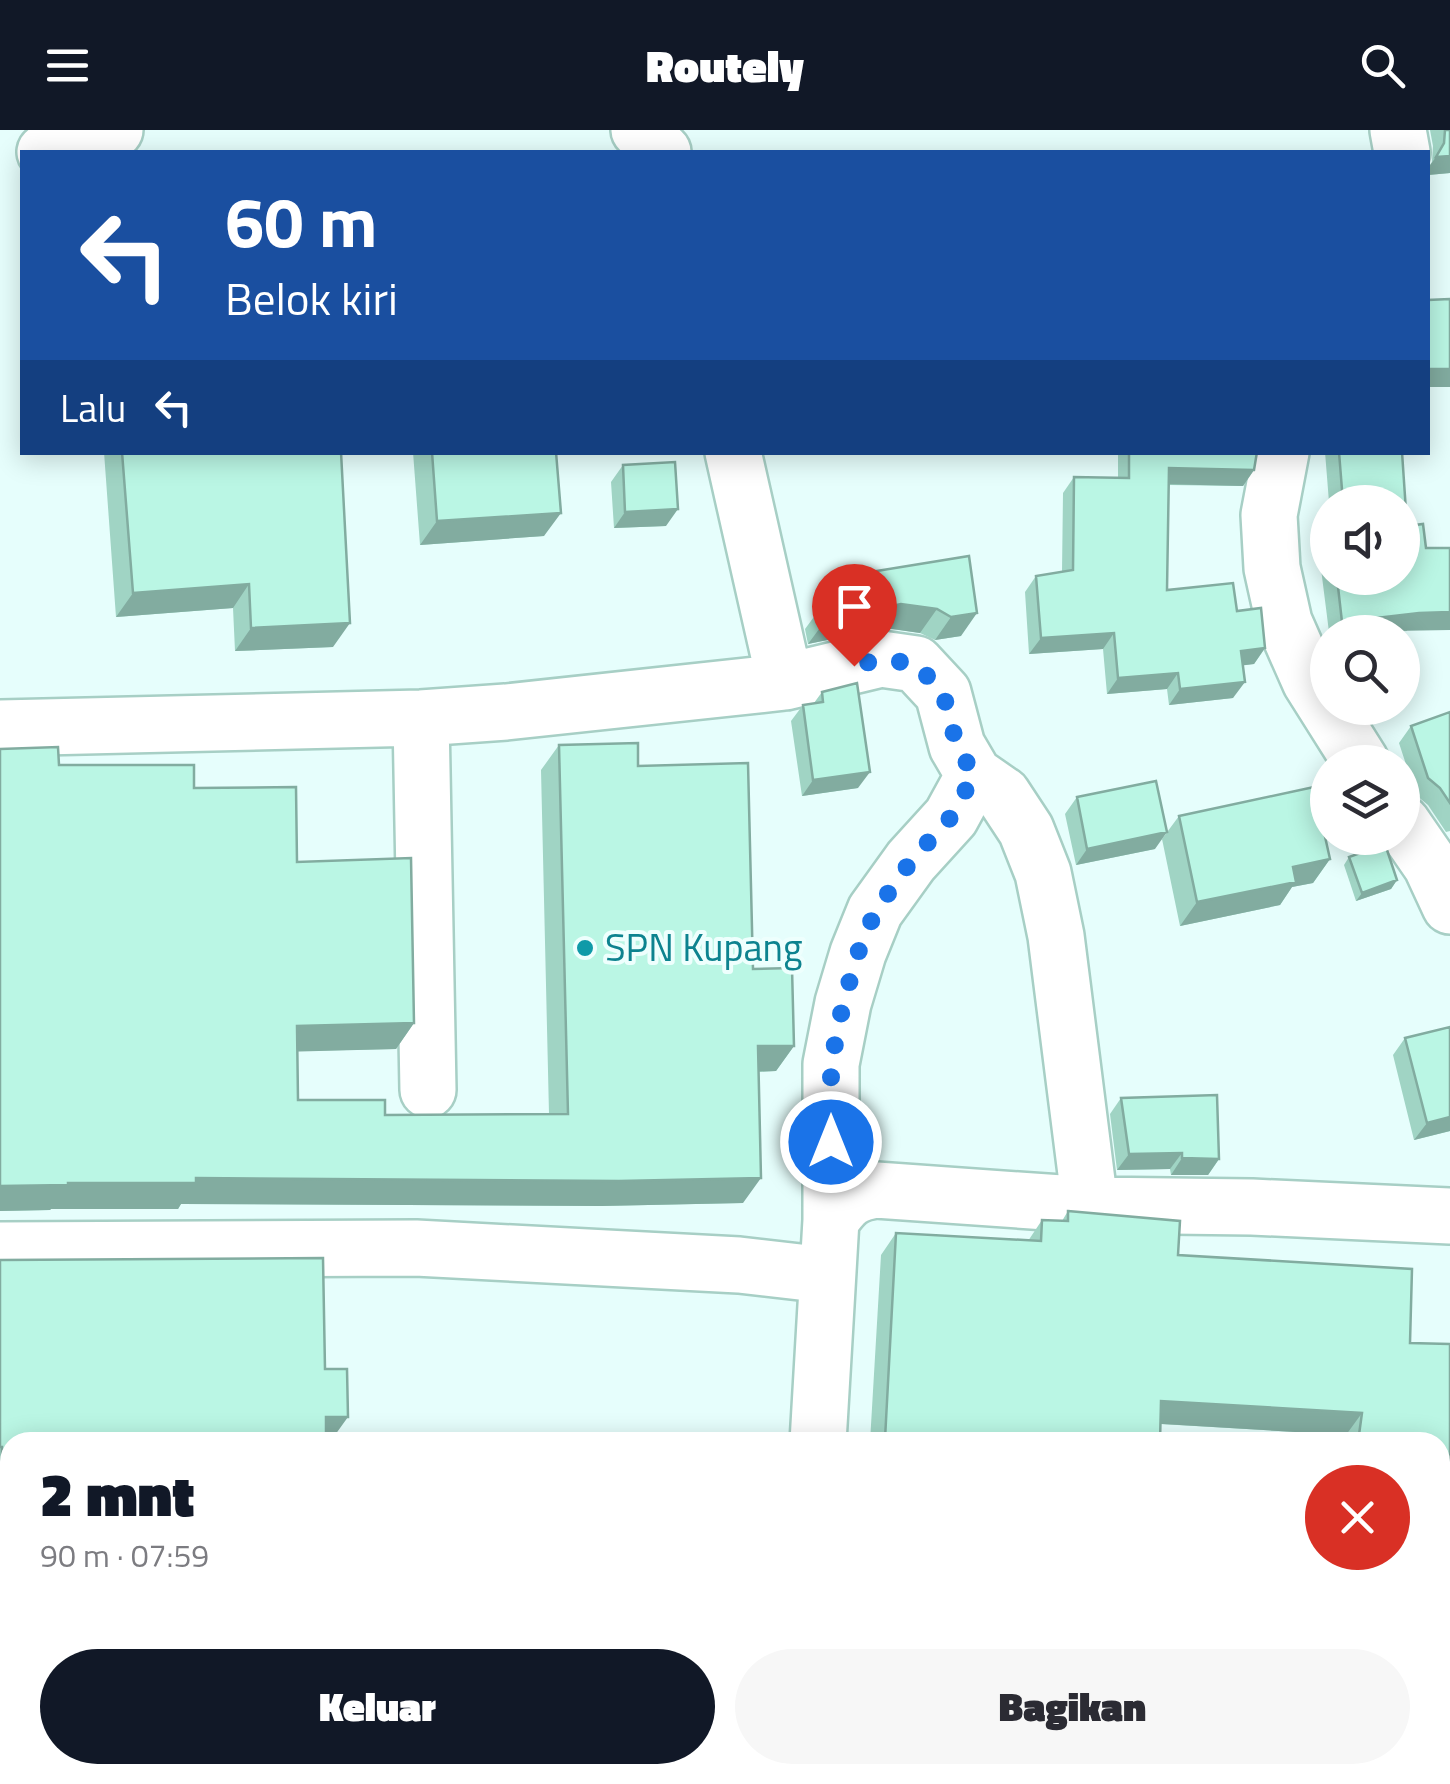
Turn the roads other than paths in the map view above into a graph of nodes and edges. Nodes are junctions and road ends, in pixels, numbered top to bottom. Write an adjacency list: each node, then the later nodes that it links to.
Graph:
1 (115, 130): 5 (street)
2 (639, 130): 6 (street)
3 (0, 137): 4 (street)
4 (31, 150)
5 (53, 150)
6 (662, 150)
7 (735, 455): 9 (street)
8 (1281, 455): 12 (street)
9 (785, 682): 10 (street); 13 (street)
10 (421, 718): 11 (street); 16 (street)
11 (0, 728)
12 (1350, 745)
13 (974, 775): 17 (street); 19 (street)
14 (1420, 849): 15 (street)
15 (1450, 906)
16 (428, 1090)
17 (1090, 1205): 18 (street); 19 (street)
18 (1450, 1216)
19 (831, 1220): 21 (street)
20 (0, 1250): 21 (street)
21 (826, 1275): 22 (street)
22 (818, 1432)

